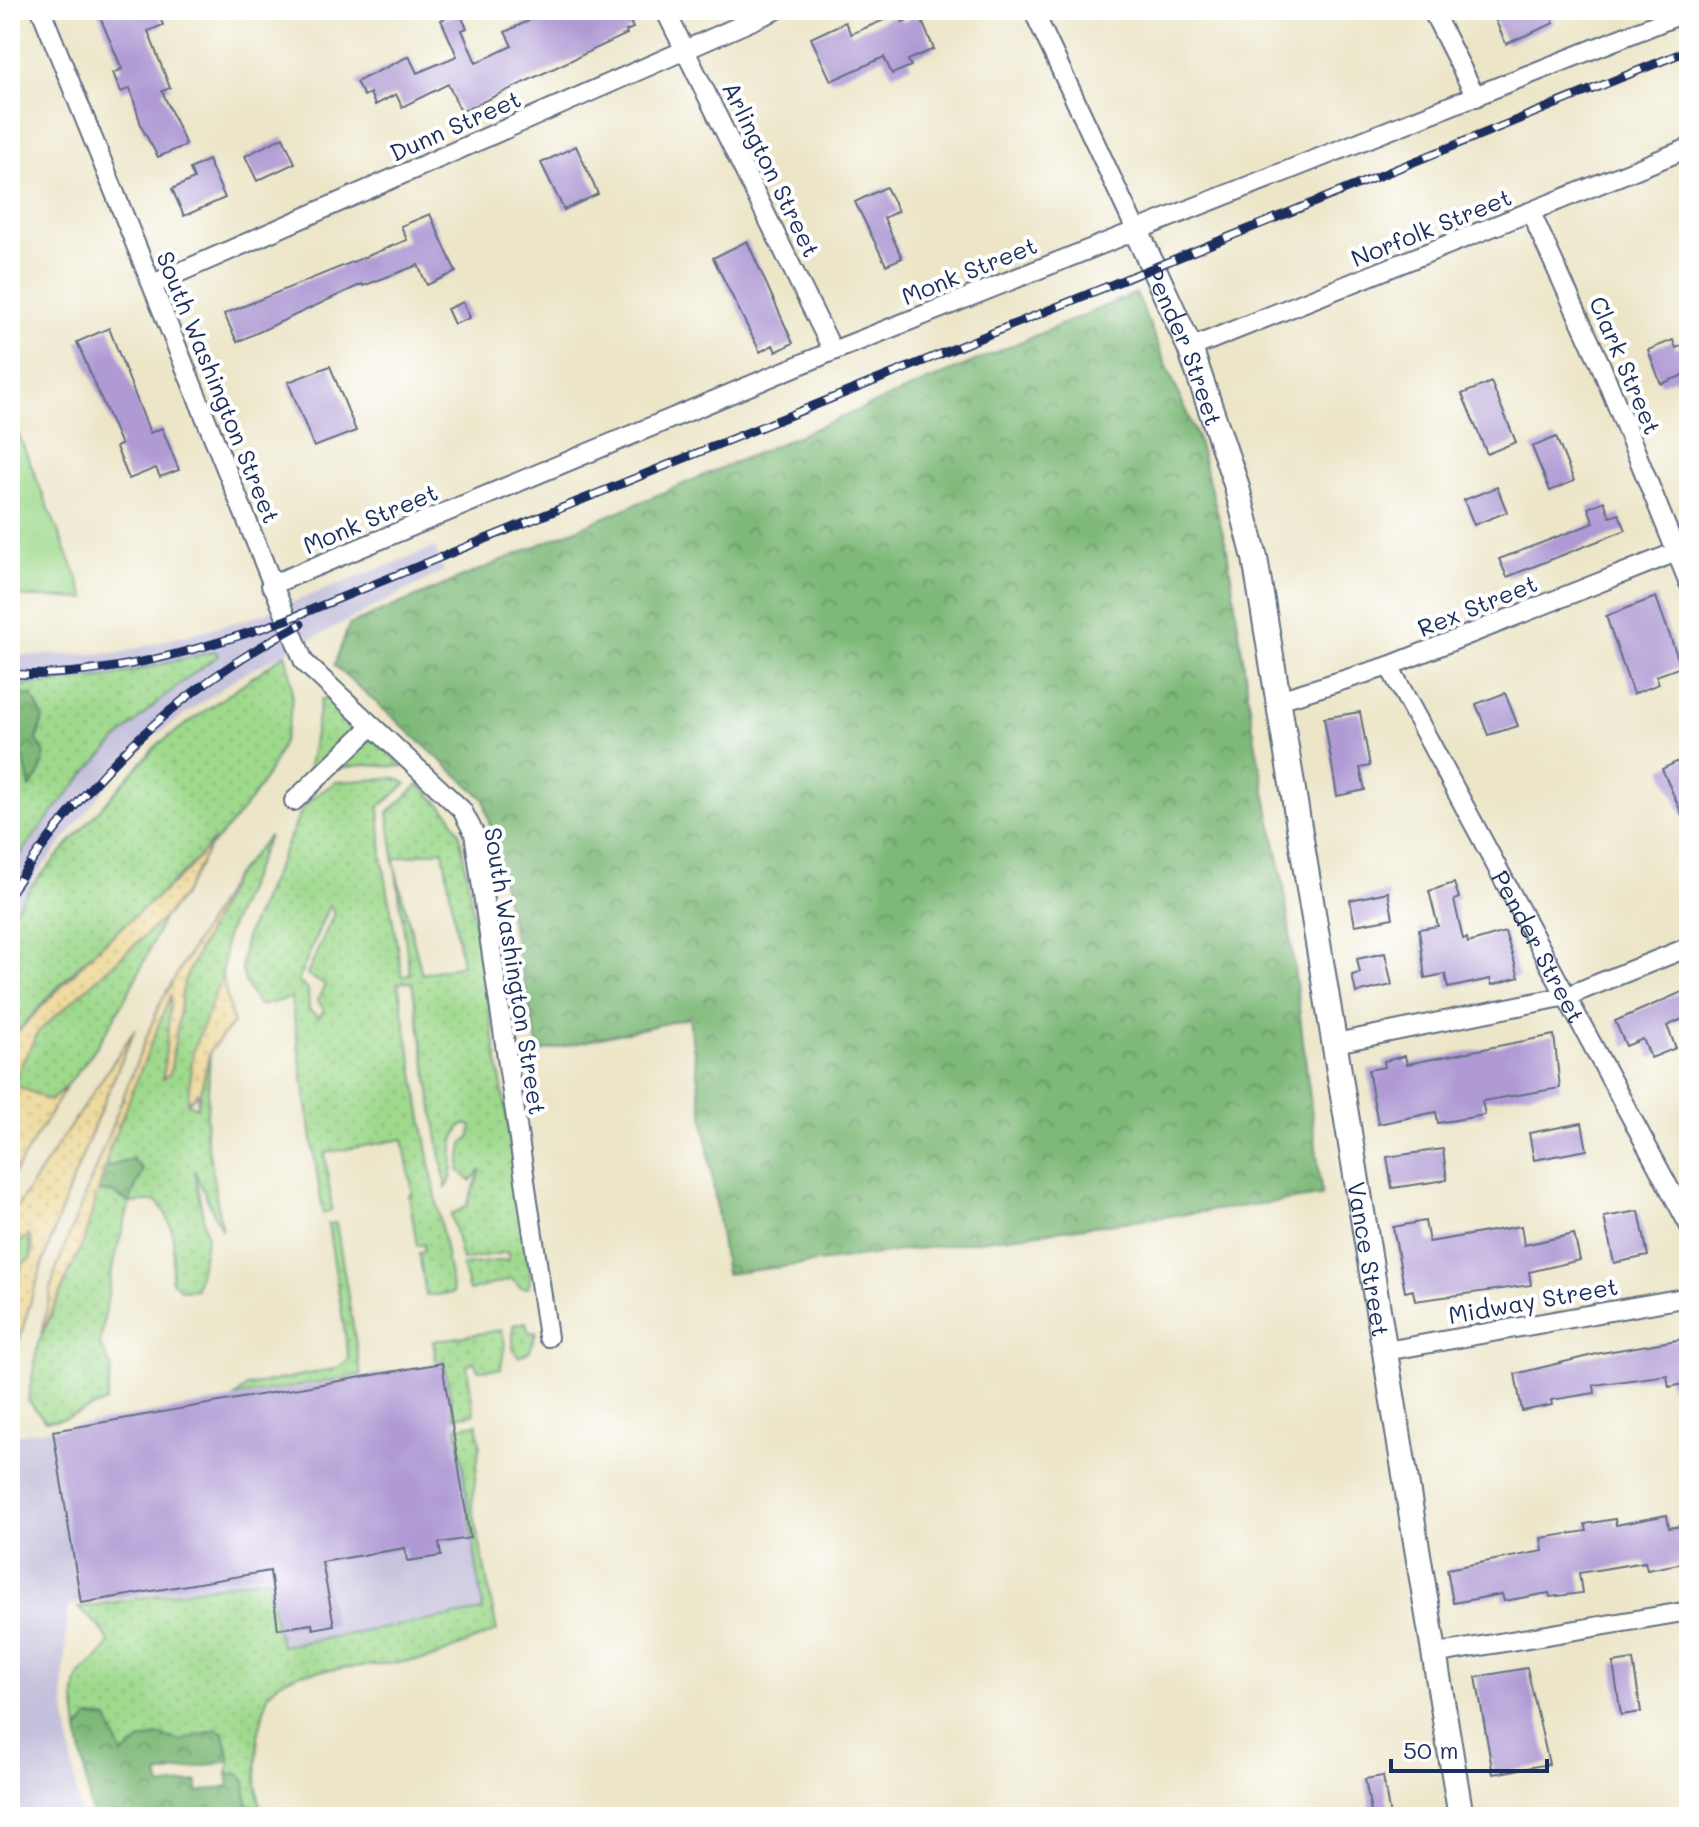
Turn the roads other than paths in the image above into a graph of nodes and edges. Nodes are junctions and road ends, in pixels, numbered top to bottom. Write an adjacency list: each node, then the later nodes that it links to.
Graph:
1 (41, 10): 12 (street, South Washington Street)
2 (665, 10): 7 (street, Arlington Street)
3 (776, 10): 7 (street, Dunn Street)
4 (1033, 10): 11 (street, Pender Street)
5 (1432, 10): 8 (street)
6 (1689, 11): 8 (street, Monk Street)
7 (685, 50): 12 (street, Dunn Street); 14 (street, Arlington Street)
8 (1476, 97): 11 (street, Monk Street)
9 (1689, 148): 10 (street, Norfolk Street)
10 (1531, 213): 13 (street, Norfolk Street); 15 (street, Clark Street)
11 (1136, 230): 13 (street, Pender Street); 14 (street, Monk Street)
12 (153, 284): 17 (street, South Washington Street)
13 (1190, 348): 19 (street, Pender Street)
14 (833, 351): 17 (street, Monk Street)
15 (1683, 550): 16 (street, Clark Street); 18 (street, Rex Street)
16 (1689, 583)
17 (271, 585): 20 (street, South Washington Street)
18 (1389, 666): 19 (street, Rex Street); 23 (street, Pender Street)
19 (1279, 700): 24 (street, Vance Street)
20 (372, 726): 21 (street); 27 (street, South Washington Street)
21 (294, 801)
22 (1689, 947): 23 (street)
23 (1567, 996): 24 (street); 25 (street, Pender Street)
24 (1336, 1043): 28 (street, Vance Street)
25 (1689, 1225)
26 (1689, 1297): 28 (street, Midway Street)
27 (548, 1337)
28 (1386, 1351): 30 (street, Vance Street)
29 (1689, 1611): 30 (street)
30 (1434, 1654): 31 (street, Vance Street)
31 (1461, 1817)

